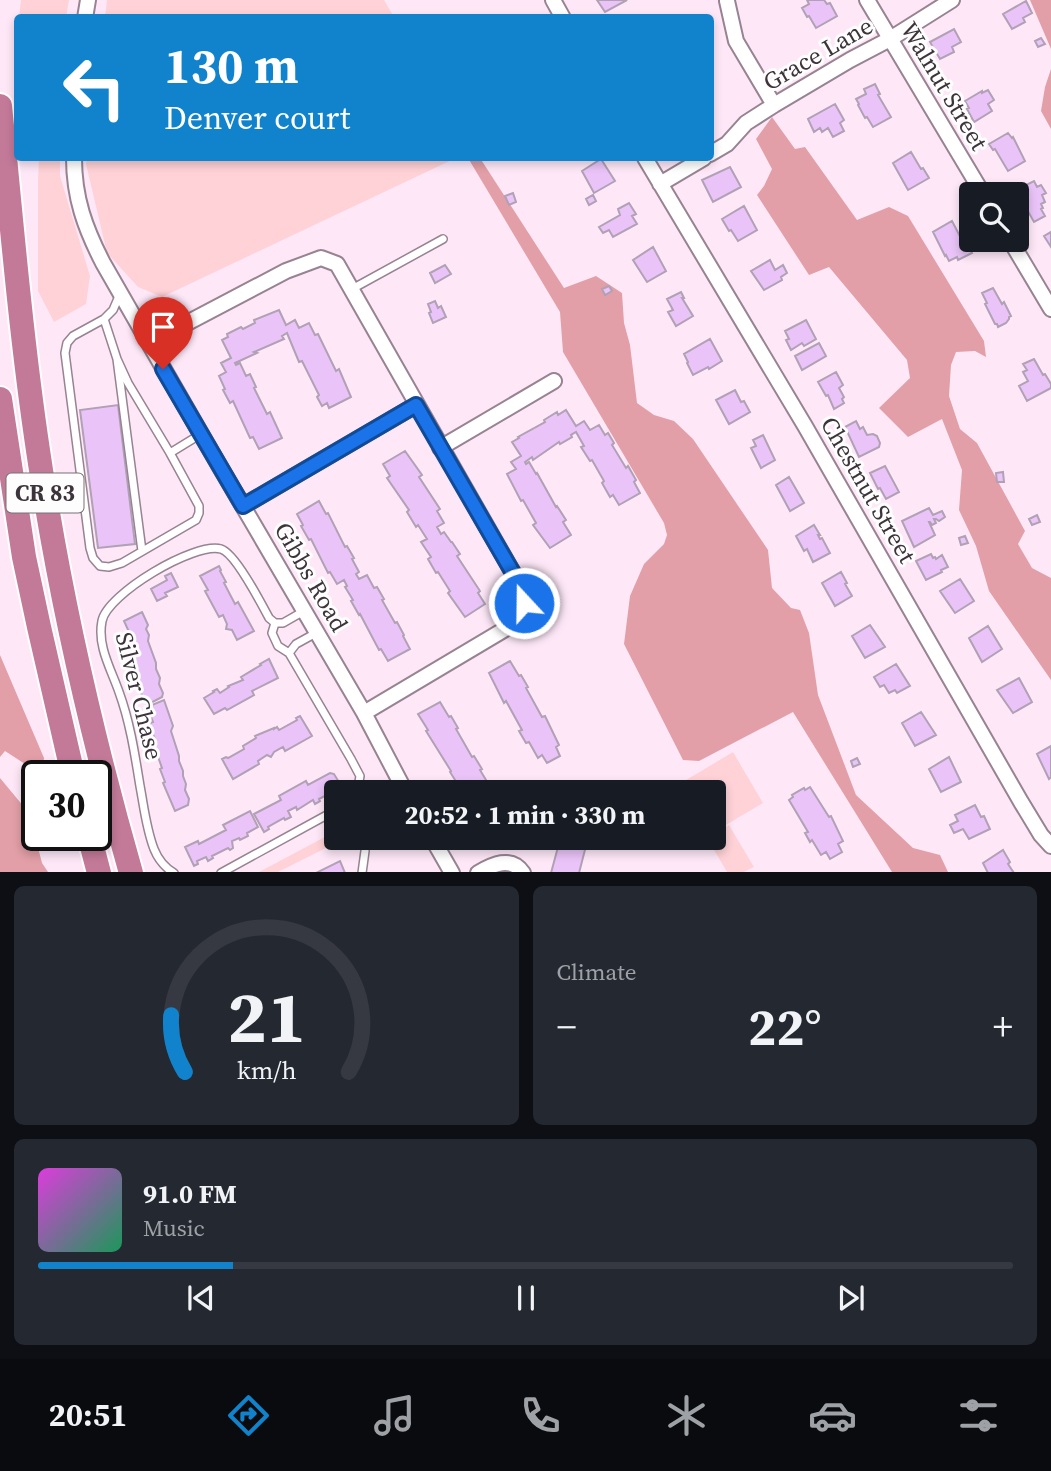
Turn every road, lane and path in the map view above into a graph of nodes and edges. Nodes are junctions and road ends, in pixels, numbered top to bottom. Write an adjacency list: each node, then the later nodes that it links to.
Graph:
1 (867, 0): 4 (street, Walnut Street)
2 (952, 0): 4 (street, Grace Lane)
3 (727, 1): 5 (street)
4 (890, 39): 5 (street, Grace Lane); 11 (street, Walnut Street)
5 (774, 105): 7 (street, Grace Lane)
6 (0, 106): 43 (highway, CR 83)
7 (714, 152)
8 (74, 161): 16 (street, Gibbs Road)
9 (647, 161): 12 (street, Chestnut Street)
10 (699, 161): 12 (street)
11 (976, 182)
12 (660, 184): 38 (street, Chestnut Street)
13 (443, 239): 15 (lane)
14 (1017, 252): 17 (street)
15 (351, 289): 19 (street); 23 (street)
16 (120, 293): 18 (lane); 19 (street, Gibbs Road)
17 (1051, 309)
18 (104, 318): 20 (lane); 28 (lane)
19 (149, 343): 24 (street, Gibbs Road)
20 (117, 359): 26 (lane); 28 (lane)
21 (554, 381): 25 (street)
22 (0, 399): 34 (highway, CR 83)
23 (416, 405): 25 (street); 27 (street)
24 (201, 434): 26 (lane); 27 (street, Gibbs Road)
25 (440, 448): 33 (street)
26 (170, 453): 28 (lane)
27 (243, 506): 29 (street, Gibbs Road)
28 (142, 551)
29 (304, 611): 30 (lane); 31 (street, Gibbs Road)
30 (275, 623): 32 (lane, Silver Chase); 44 (lane, Silver Chase)
31 (316, 633): 32 (lane); 33 (street, Gibbs Road)
32 (289, 653): 35 (lane)
33 (364, 713): 36 (street, Gibbs Road)
34 (69, 760)
35 (360, 780)
36 (399, 780)
37 (324, 817): 45 (lane)
38 (1051, 846)
39 (439, 850): 47 (street)
40 (94, 851): 42 (highway)
41 (365, 851): 46 (lane)
42 (100, 872)
43 (131, 872)
44 (172, 872)
45 (222, 872)
46 (362, 872)
47 (451, 872)
48 (480, 872): 49 (street)
49 (522, 872)

